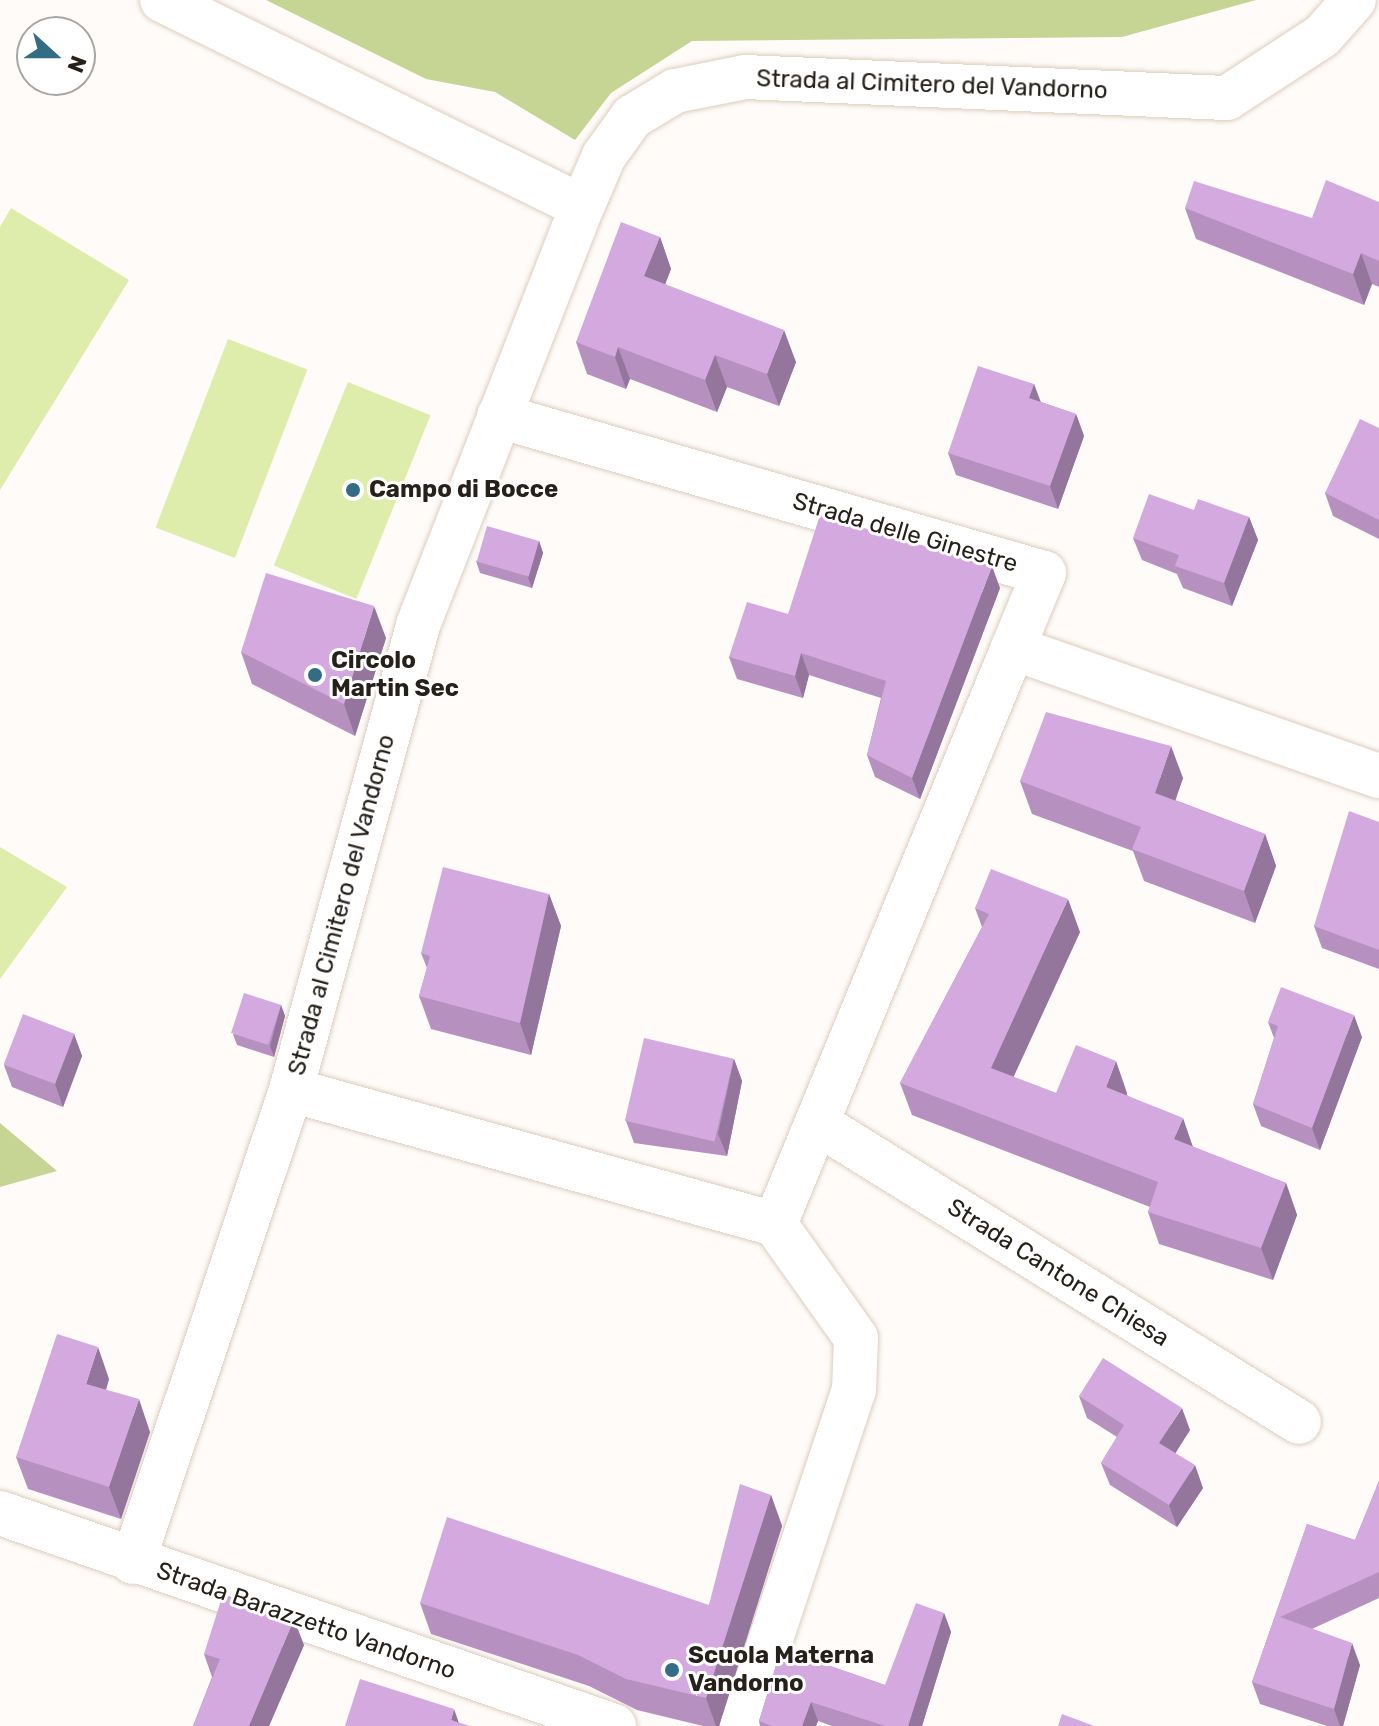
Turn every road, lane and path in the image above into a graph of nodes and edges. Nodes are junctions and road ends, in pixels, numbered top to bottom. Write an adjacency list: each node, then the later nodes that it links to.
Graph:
1 (162, 0): 3 (street)
2 (1352, 2): 3 (street, Strada al Cimitero del Vandorno)
3 (582, 207): 4 (street, Strada al Cimitero del Vandorno)
4 (499, 416): 5 (street, Strada delle Ginestre); 7 (street, Strada al Cimitero del Vandorno)
5 (1013, 648): 6 (street); 8 (street)
6 (1379, 776)
7 (291, 1090): 9 (street); 12 (street, Strada al Cimitero del Vandorno)
8 (817, 1123): 9 (street); 10 (street, Strada Cantone Chiesa)
9 (775, 1224): 14 (street)
10 (1299, 1422)
11 (0, 1513): 12 (street, Strada Barazzetto Vandorno)
12 (133, 1562): 13 (street, Strada Barazzetto Vandorno)
13 (614, 1726)
14 (742, 1726)

